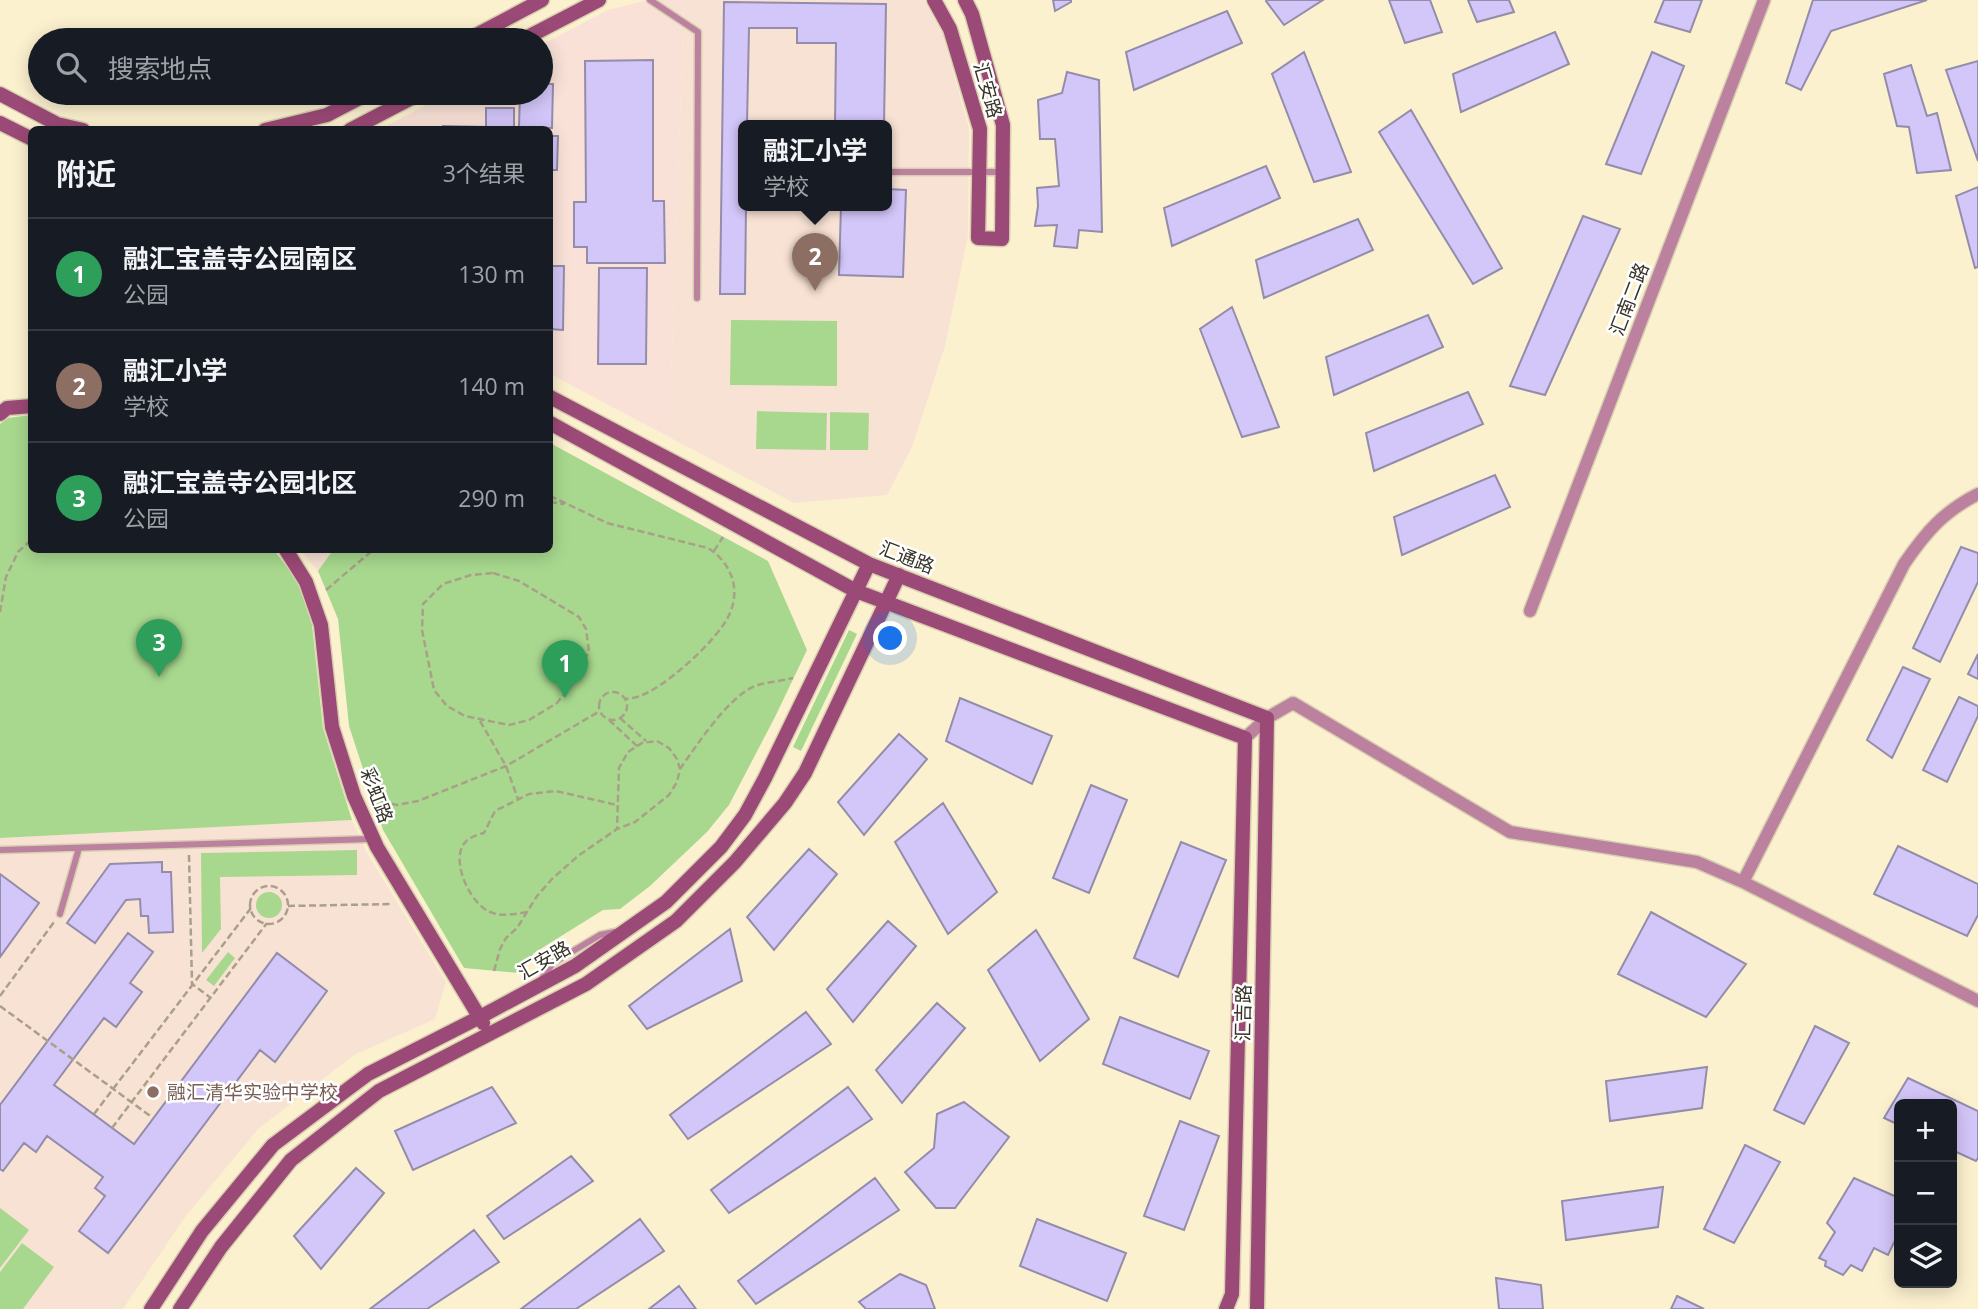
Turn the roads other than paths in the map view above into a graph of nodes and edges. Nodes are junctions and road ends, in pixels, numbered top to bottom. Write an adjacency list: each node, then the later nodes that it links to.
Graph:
1 (542, 0): 7 (street)
2 (599, 0): 8 (street)
3 (650, 0): 20 (lane)
4 (934, 0): 18 (street, 汇安路)
5 (965, 0): 19 (street, 汇安路)
6 (1764, 0): 31 (street, 汇南二路)
7 (490, 28)
8 (545, 28)
9 (0, 94): 13 (street)
10 (346, 105): 14 (street)
11 (398, 105): 15 (street)
12 (0, 123): 16 (street)
13 (66, 126)
14 (282, 126)
15 (358, 126)
16 (28, 137)
17 (892, 172): 18 (lane)
18 (979, 172): 19 (lane); 19 (street, 汇安路)
19 (1003, 172)
20 (697, 298)
21 (553, 399): 27 (street, 汇通路)
22 (28, 406): 23 (street)
23 (0, 414)
24 (553, 425): 29 (street)
25 (1978, 494): 37 (street)
26 (288, 553): 34 (street, 彩虹路)
27 (869, 564): 28 (street, 汇通路); 29 (street, 汇安路)
28 (900, 575): 30 (street, 汇安路); 32 (street, 汇通路)
29 (856, 591): 30 (street); 40 (street, 汇安路)
30 (887, 603): 33 (street); 41 (street, 汇安路)
31 (1530, 611)
32 (1267, 718): 33 (street); 37 (street); 45 (street, 汇吉路)
33 (1245, 738): 44 (street, 汇吉路)
34 (373, 839): 35 (lane); 40 (street, 彩虹路)
35 (79, 848): 36 (lane); 38 (lane)
36 (0, 850)
37 (1743, 882): 39 (street)
38 (60, 914)
39 (1978, 1001)
40 (480, 1017): 41 (street, 彩虹路); 42 (street, 汇安路)
41 (489, 1034): 43 (street, 汇安路)
42 (151, 1309)
43 (180, 1309)
44 (1226, 1309)
45 (1257, 1309)

